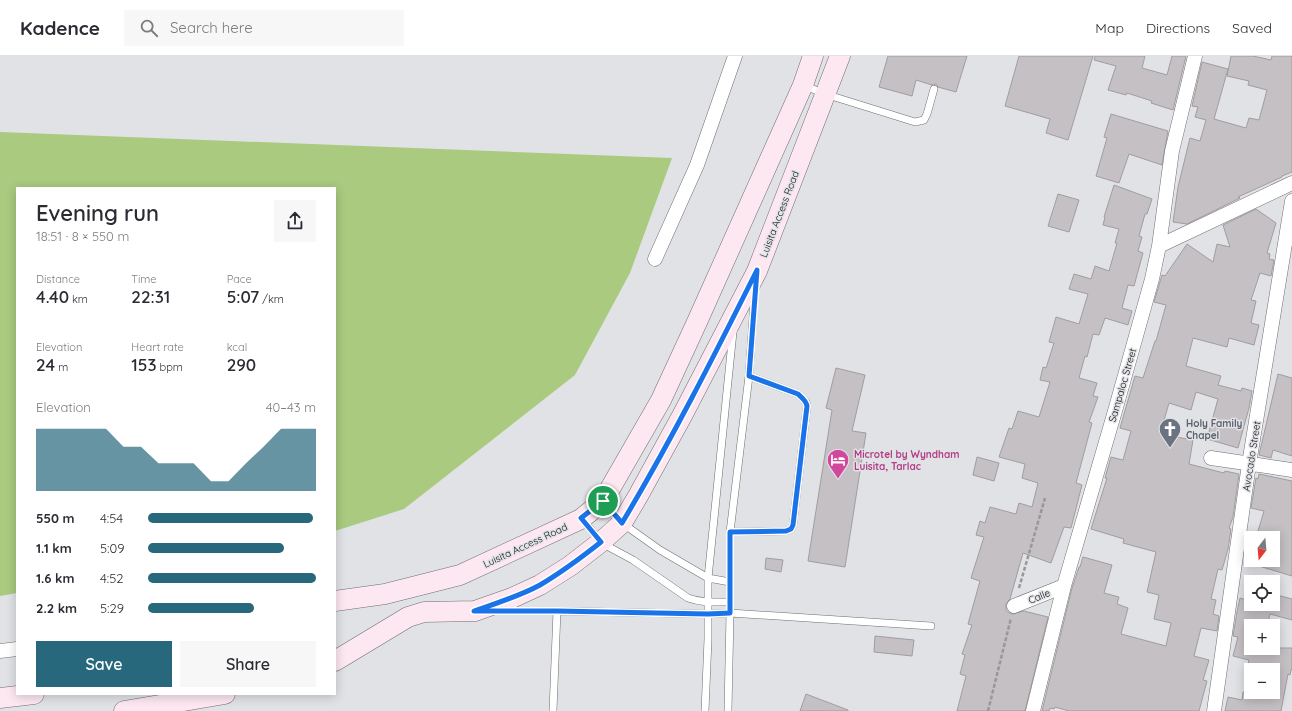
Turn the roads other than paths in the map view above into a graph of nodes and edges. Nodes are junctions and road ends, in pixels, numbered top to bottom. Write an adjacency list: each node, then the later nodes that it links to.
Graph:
1 (735, 56): 11 (street)
2 (813, 56): 5 (main road, Luisita Access Road)
3 (840, 56): 7 (main road, Luisita Access Road)
4 (1196, 56): 10 (street, Sampaloc Street)
5 (803, 85): 7 (lane); 18 (main road, Luisita Access Road)
6 (934, 89): 7 (lane)
7 (825, 94): 12 (main road, Luisita Access Road)
8 (1292, 183): 10 (street)
9 (1292, 201): 16 (street, Avocado Street)
10 (1159, 246): 25 (street, Sampaloc Street)
11 (655, 259)
12 (757, 270): 13 (main road, Luisita Access Road); 14 (lane)
13 (735, 314): 20 (main road, Luisita Access Road); 23 (lane)
14 (749, 376): 21 (lane); 21 (lane)
15 (1211, 458): 16 (street)
16 (1249, 464): 17 (street); 46 (street, Avocado Street)
17 (1292, 470)
18 (603, 501): 19 (main road, Luisita Access Road); 20 (lane)
19 (581, 518): 22 (lane); 26 (main road, Luisita Access Road)
20 (622, 523): 22 (main road, Luisita Access Road); 23 (lane)
21 (730, 532): 24 (lane)
22 (601, 542): 27 (lane); 30 (main road, Luisita Access Road)
23 (708, 578): 24 (lane); 27 (lane)
24 (730, 582): 28 (lane)
25 (1064, 586): 29 (street, Calle); 45 (street, Sampaloc Street)
26 (336, 601)
27 (708, 602): 28 (lane); 33 (lane)
28 (730, 602): 32 (lane)
29 (1014, 606)
30 (474, 611): 31 (lane); 37 (main road, Luisita Access Road)
31 (557, 611): 33 (lane); 42 (lane)
32 (730, 613): 33 (lane); 34 (lane); 44 (lane)
33 (708, 614): 43 (lane)
34 (931, 626)
35 (16, 649): 36 (street)
36 (0, 651)
37 (336, 660)
38 (26, 695): 40 (main road)
39 (219, 695): 41 (main road)
40 (0, 698)
41 (124, 711)
42 (553, 711)
43 (705, 711)
44 (728, 711)
45 (1033, 711)
46 (1214, 711)

